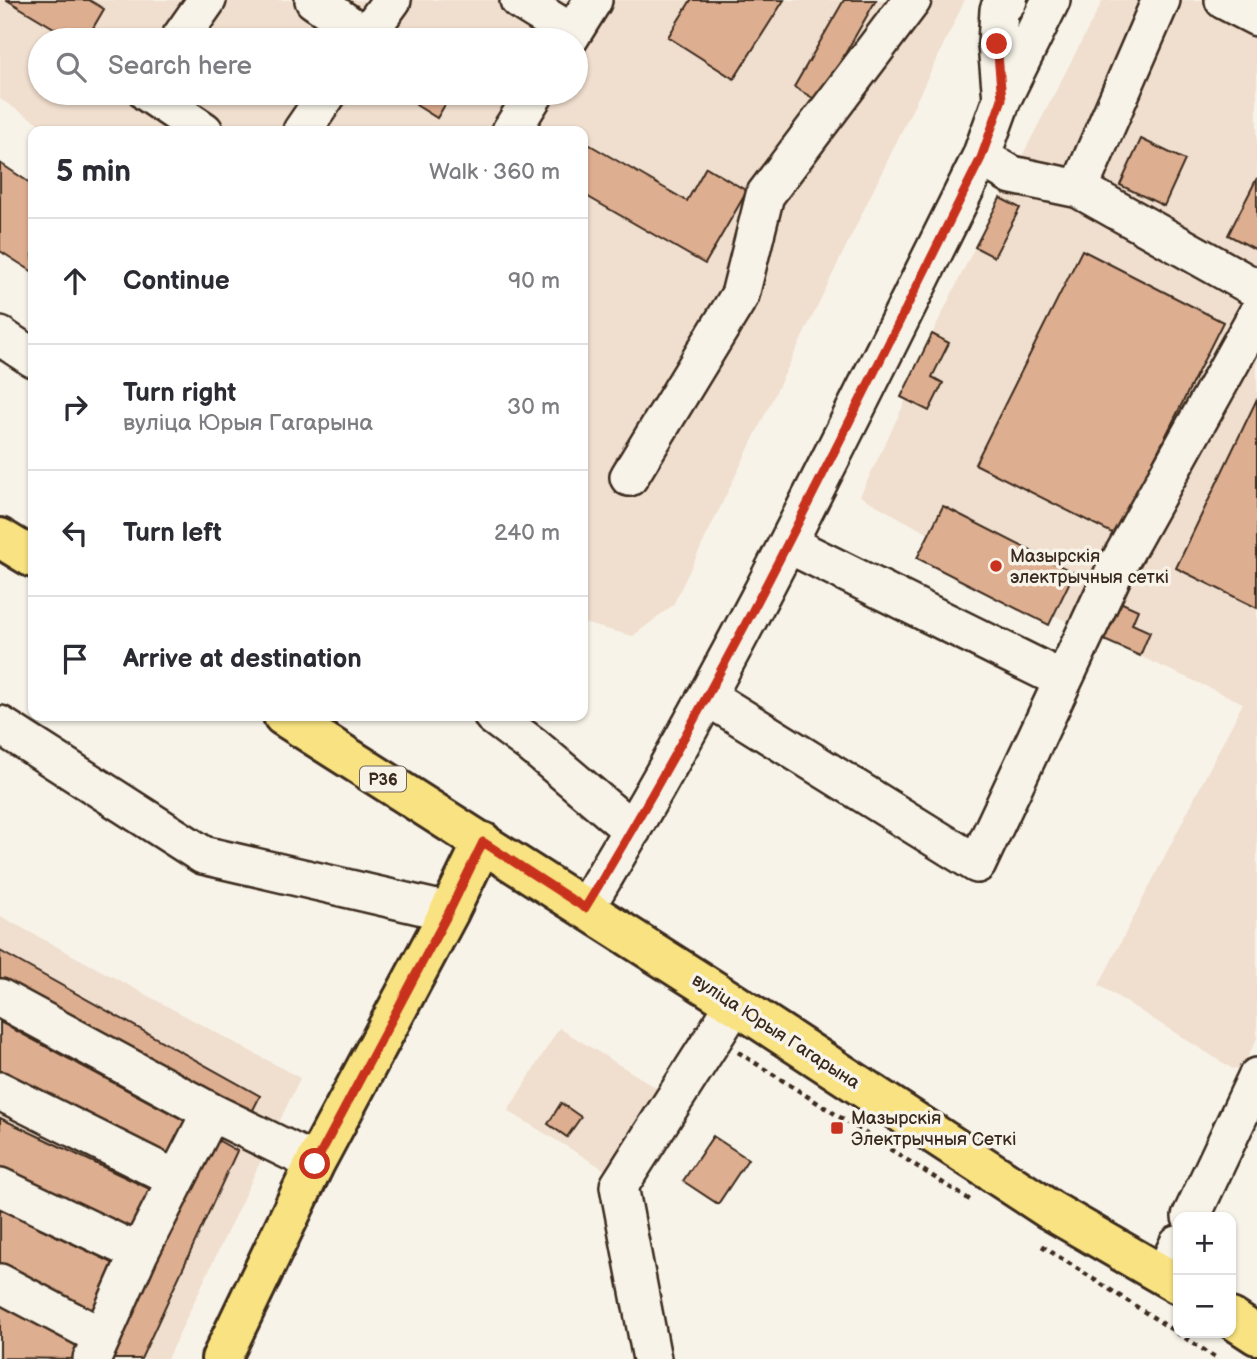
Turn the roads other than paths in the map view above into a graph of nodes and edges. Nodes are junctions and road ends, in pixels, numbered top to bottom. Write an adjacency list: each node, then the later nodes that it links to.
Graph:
1 (207, 0): 12 (street)
2 (314, 0): 13 (street)
3 (392, 0): 14 (street)
4 (519, 0): 15 (street)
5 (593, 0): 16 (street)
6 (912, 0): 30 (street)
7 (1008, 0): 17 (street)
8 (1051, 0): 17 (street)
9 (1161, 0): 25 (street)
10 (1224, 0): 11 (street)
11 (1257, 17)
12 (187, 28)
13 (351, 28)
14 (371, 28)
15 (558, 28)
16 (576, 28)
17 (1002, 99): 24 (street)
18 (166, 105): 21 (street)
19 (320, 105): 22 (street)
20 (527, 105): 23 (street)
21 (197, 126)
22 (305, 126)
23 (514, 126)
24 (981, 158): 25 (street); 32 (street)
25 (1079, 189): 26 (street)
26 (1257, 289)
27 (1257, 315): 34 (street)
28 (0, 336): 29 (street)
29 (28, 355)
30 (629, 477)
31 (0, 538): 33 (main road)
32 (788, 544): 34 (street); 35 (street)
33 (28, 555)
34 (1063, 680): 35 (street)
35 (708, 696): 39 (street)
36 (291, 721): 40 (main road, Р36)
37 (500, 721): 39 (street)
38 (0, 725): 42 (street)
39 (632, 830): 41 (street)
40 (483, 842): 41 (main road, вуліца Юрыя Гагарына / Р36); 42 (main road)
41 (585, 908): 44 (main road, вуліца Юрыя Гагарына / Р36)
42 (449, 912): 48 (main road)
43 (0, 999): 47 (street)
44 (735, 1004): 53 (main road, вуліца Юрыя Гагарына / Р36); 59 (street)
45 (1254, 1089): 51 (street)
46 (0, 1091): 49 (street)
47 (211, 1112): 48 (street); 49 (street)
48 (315, 1164): 58 (main road)
49 (176, 1179): 52 (street)
50 (0, 1187): 52 (street)
51 (1193, 1212)
52 (139, 1253): 57 (street)
53 (1173, 1268)
54 (0, 1283): 57 (street)
55 (1236, 1321): 56 (main road)
56 (1257, 1335)
57 (97, 1348)
58 (221, 1359)
59 (652, 1359)

